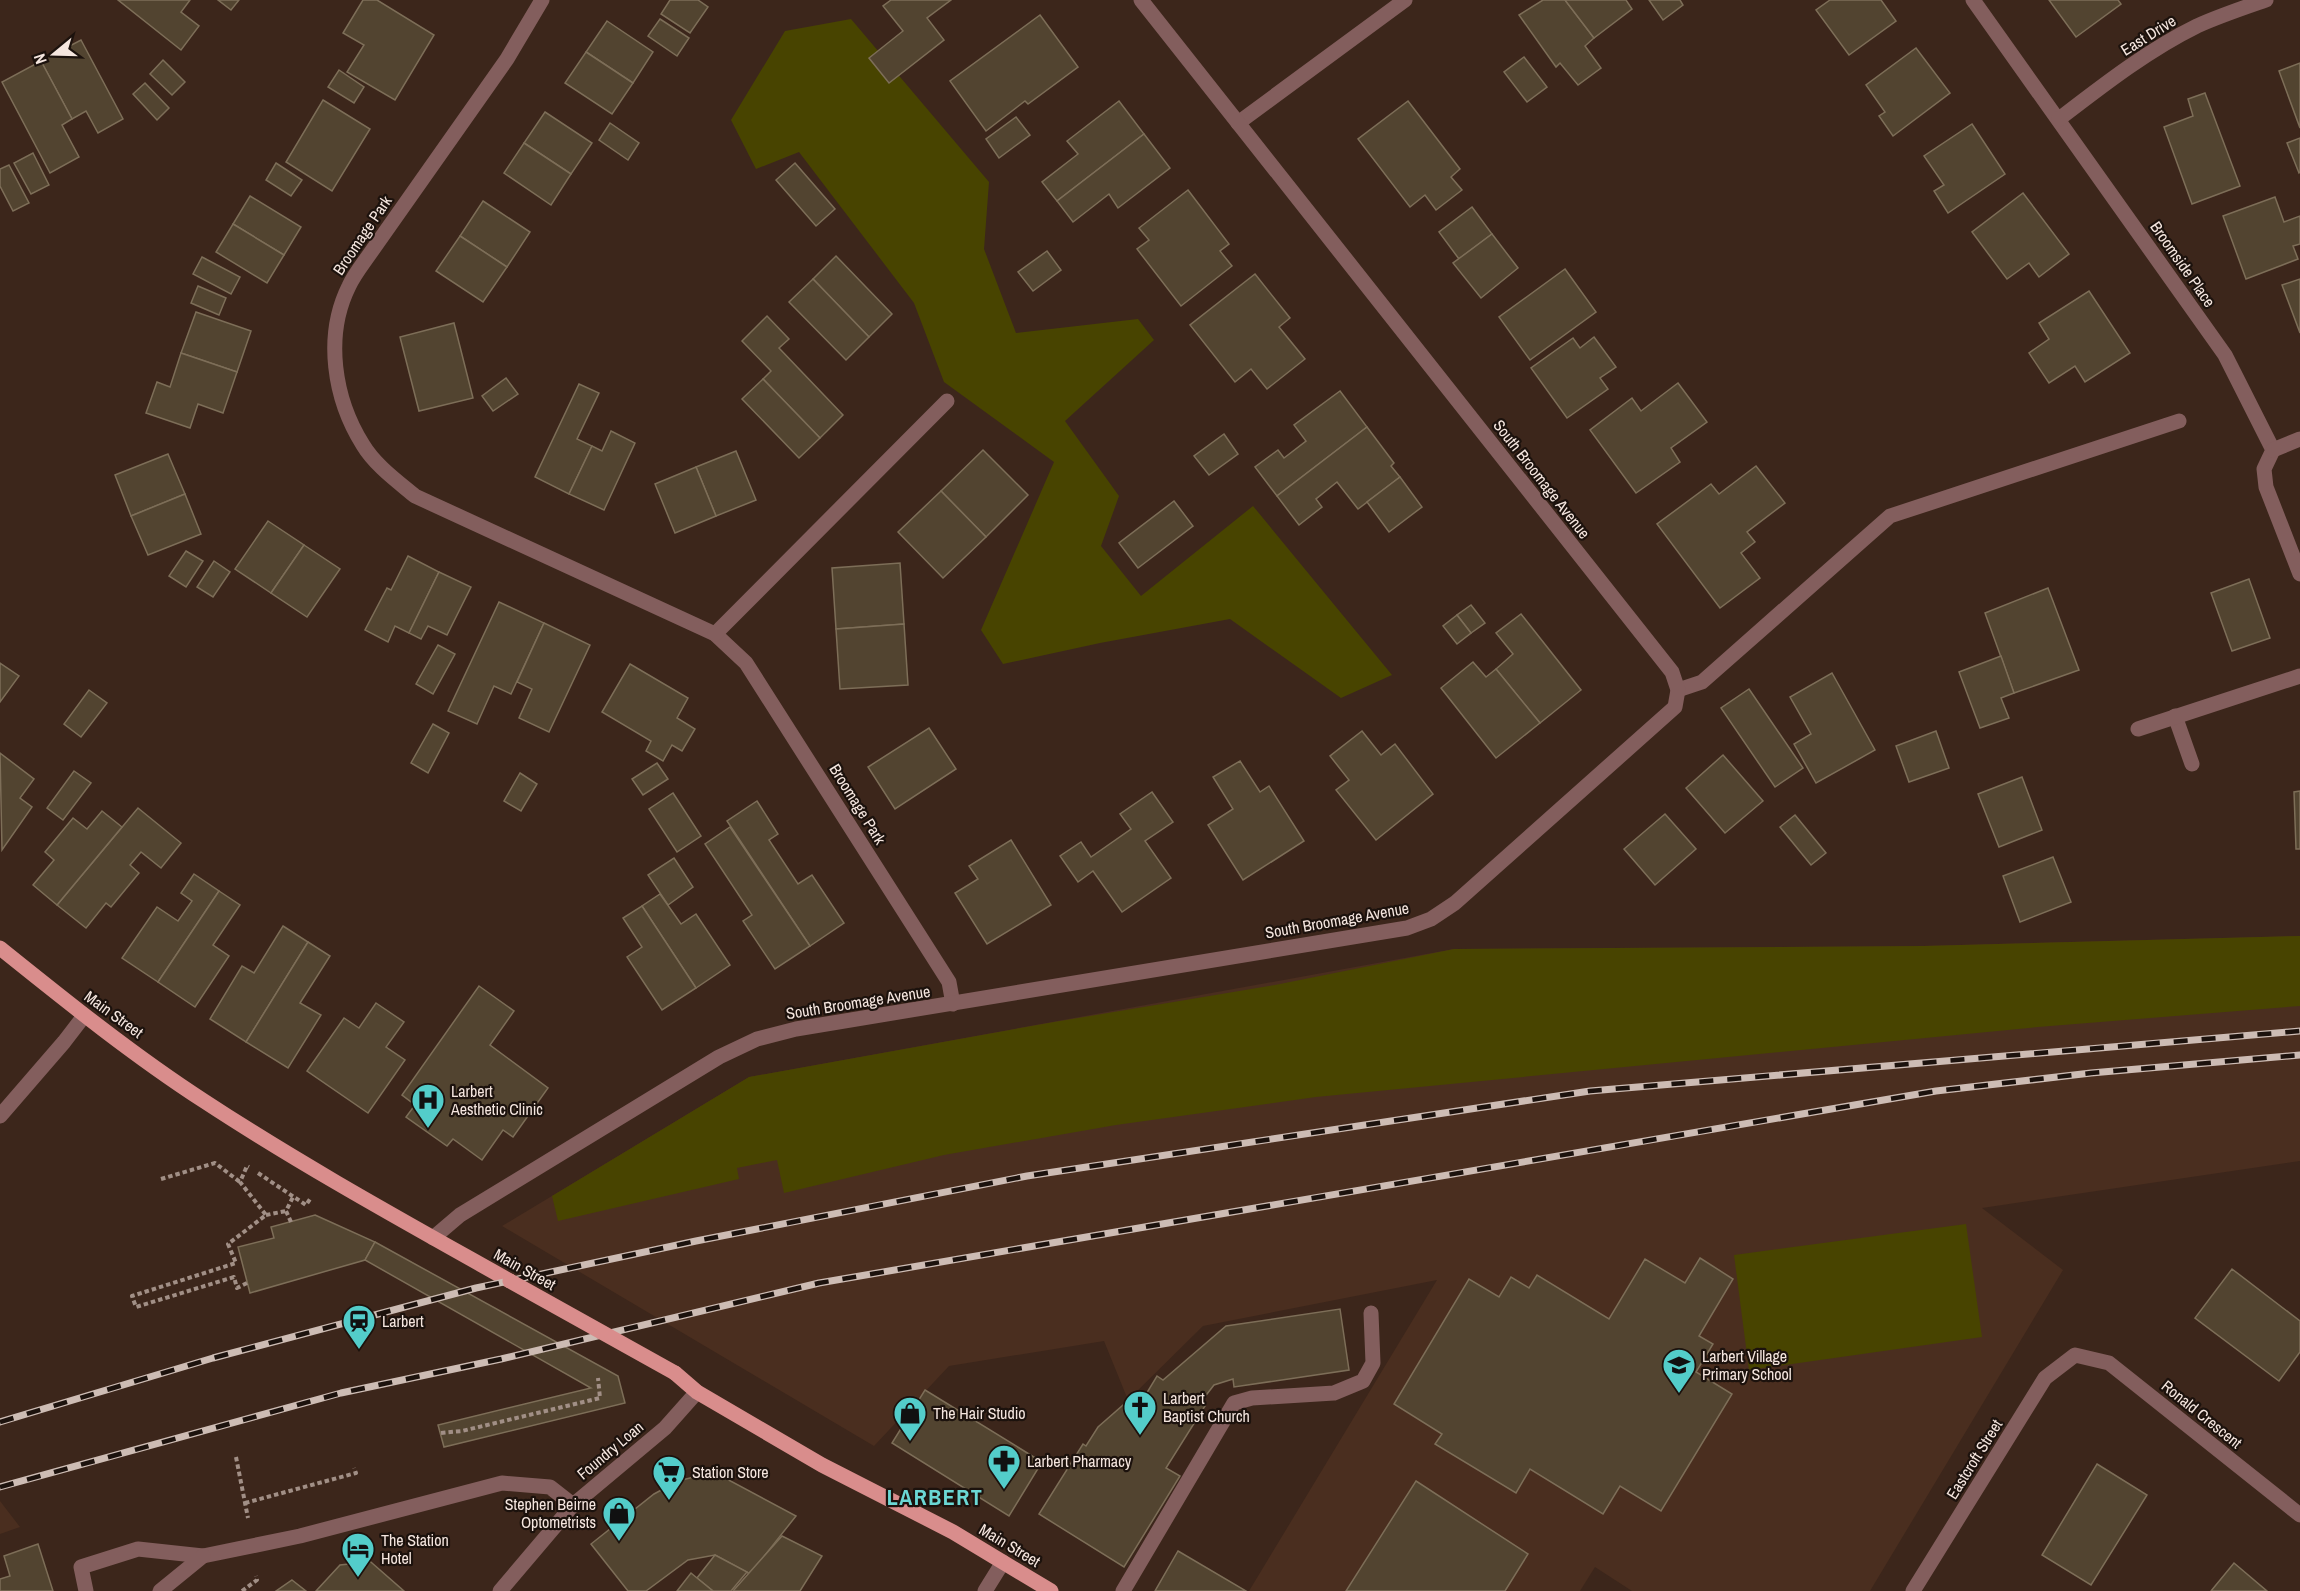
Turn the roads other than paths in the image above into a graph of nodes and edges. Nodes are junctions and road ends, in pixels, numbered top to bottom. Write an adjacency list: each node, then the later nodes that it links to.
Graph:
1 (542, 0): 13 (street, Broomage Park)
2 (1141, 0): 7 (street, South Broomage Avenue)
3 (1405, 0): 7 (street)
4 (1974, 0): 6 (street, Broomside Place)
5 (2266, 0): 6 (street, East Drive)
6 (2059, 119): 11 (street, Broomside Place)
7 (1238, 123): 15 (street, South Broomage Avenue)
8 (947, 401): 13 (street)
9 (2179, 421): 15 (street)
10 (2300, 439): 11 (street)
11 (2273, 450): 12 (street)
12 (2300, 574)
13 (715, 634): 20 (street, Broomage Park)
14 (2300, 676): 16 (street)
15 (1678, 690): 20 (street, South Broomage Avenue)
16 (2175, 716): 17 (street); 18 (street)
17 (2138, 729)
18 (2192, 764)
19 (0, 948): 21 (main road, Main Street)
20 (953, 1004): 23 (street, South Broomage Avenue)
21 (84, 1016): 22 (street); 23 (main road, Main Street)
22 (0, 1116)
23 (433, 1238): 26 (main road, Main Street, bridge)
24 (1371, 1312): 36 (street)
25 (2075, 1355): 28 (street, Ronald Crescent); 37 (street, Eastcroft Street)
26 (697, 1392): 27 (street, Foundry Loan); 30 (main road, Main Street)
27 (573, 1505): 29 (street); 33 (street, Foundry Loan)
28 (2300, 1515)
29 (203, 1556): 31 (street); 32 (street)
30 (1003, 1562): 34 (street); 35 (main road, Main Street)
31 (86, 1591)
32 (160, 1591)
33 (500, 1591)
34 (985, 1591)
35 (1051, 1591)
36 (1123, 1591)
37 (1913, 1591)

